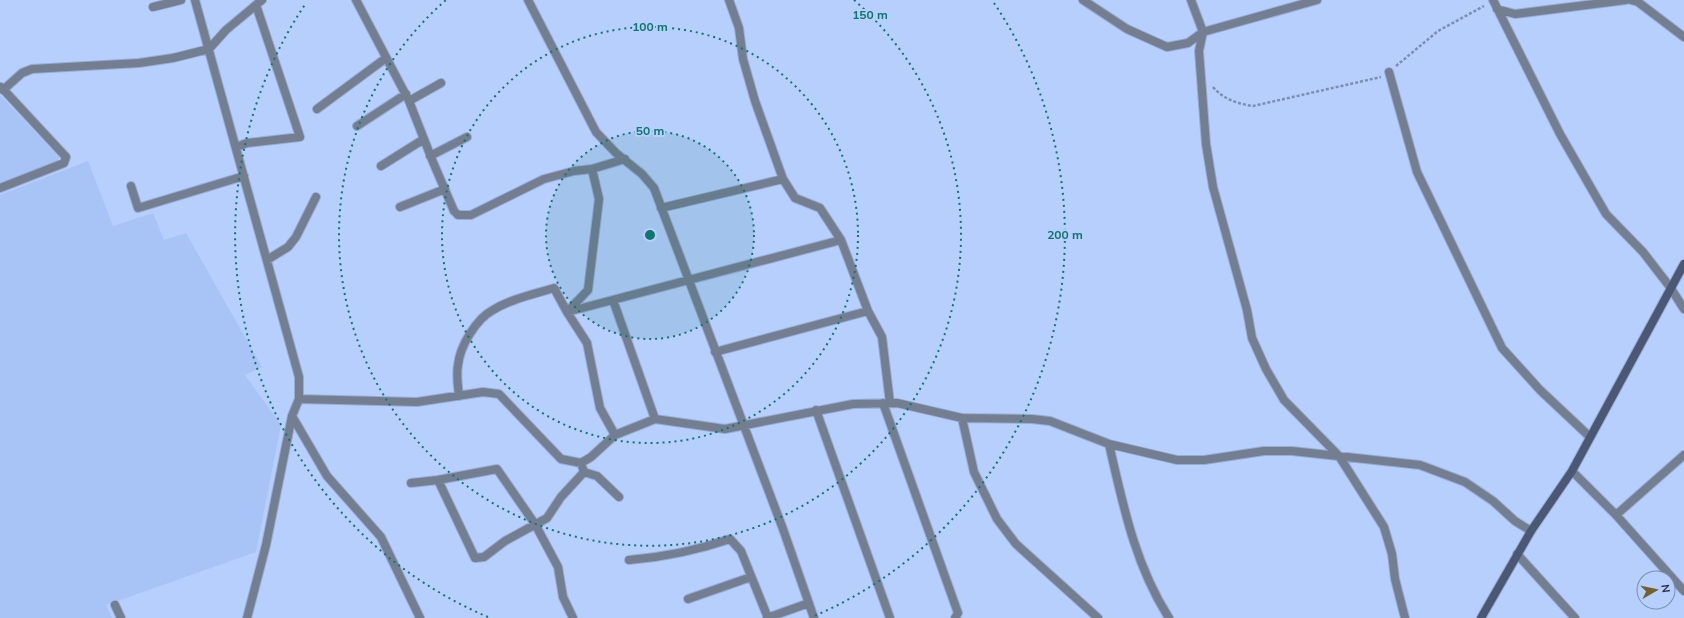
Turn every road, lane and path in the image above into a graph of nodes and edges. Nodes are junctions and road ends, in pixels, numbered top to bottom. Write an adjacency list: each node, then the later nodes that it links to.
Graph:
1 (181, 0): 13 (street)
2 (195, 0): 16 (street)
3 (356, 0): 17 (street)
4 (528, 0): 29 (street)
5 (729, 0): 33 (street)
6 (1083, 0): 14 (street)
7 (1191, 0): 14 (street)
8 (1317, 0): 14 (street)
9 (1626, 0): 12 (street)
10 (1631, 0): 15 (street)
11 (259, 2): 16 (street); 27 (street)
12 (1494, 3): 18 (path); 44 (street)
13 (153, 7)
14 (1203, 32): 19 (street)
15 (1684, 37)
16 (210, 49): 21 (street); 27 (street)
17 (386, 58): 22 (street); 23 (street)
18 (1389, 72): 19 (path); 59 (street)
19 (1201, 74): 62 (street)
20 (441, 83): 22 (street)
21 (2, 88): 35 (street)
22 (408, 97): 24 (street); 26 (street)
23 (317, 109)
24 (357, 126)
25 (467, 137): 28 (street)
26 (424, 139): 28 (street); 30 (street)
27 (236, 147): 32 (street)
28 (430, 156): 36 (street)
29 (624, 160): 31 (street); 39 (street)
30 (381, 166)
31 (592, 169): 36 (street); 47 (street)
32 (244, 176): 34 (street); 41 (street)
33 (783, 179): 39 (street); 40 (street)
34 (131, 186)
35 (0, 188)
36 (445, 188): 38 (street)
37 (316, 197): 41 (street)
38 (400, 207)
39 (661, 208): 43 (street)
40 (841, 240): 43 (street); 48 (street)
41 (267, 260): 51 (street)
42 (1684, 264): 44 (street)
43 (688, 280): 45 (street); 49 (street)
44 (1670, 287): 46 (street); 59 (street)
45 (613, 300): 47 (street); 56 (street)
46 (1684, 309)
47 (567, 312): 50 (street); 58 (street)
48 (868, 312): 49 (street); 52 (street)
49 (715, 352): 57 (street)
50 (459, 396): 51 (street); 63 (street)
51 (299, 399): 54 (street)
52 (887, 403): 53 (street); 55 (street); 86 (street)
53 (816, 410): 57 (street); 85 (street)
54 (292, 416): 80 (street); 81 (street)
55 (962, 418): 60 (street); 87 (street)
56 (655, 419): 57 (street); 58 (street)
57 (742, 424): 77 (street)
58 (615, 435): 63 (street)
59 (1590, 437): 64 (street)
60 (1109, 444): 62 (street); 88 (street)
61 (1684, 455): 69 (street)
62 (1339, 456): 71 (street); 89 (street)
63 (581, 463): 65 (street)
64 (1572, 471): 69 (street); 71 (street)
65 (584, 472): 68 (street); 70 (street)
66 (438, 480): 67 (street); 70 (street); 70 (street)
67 (411, 483)
68 (619, 497)
69 (1616, 515): 75 (street)
70 (535, 524): 82 (street)
71 (1531, 531): 72 (street)
72 (1517, 554): 90 (street); 91 (street)
73 (628, 560): 74 (street)
74 (752, 577): 76 (street); 83 (street)
75 (1684, 591)
76 (688, 599)
77 (809, 603): 83 (street); 84 (street)
78 (115, 605): 79 (street)
79 (121, 618)
80 (248, 618)
81 (420, 618)
82 (573, 618)
83 (768, 618)
84 (814, 618)
85 (890, 618)
86 (955, 618)
87 (1098, 618)
88 (1169, 618)
89 (1406, 618)
90 (1481, 618)
91 (1575, 618)

